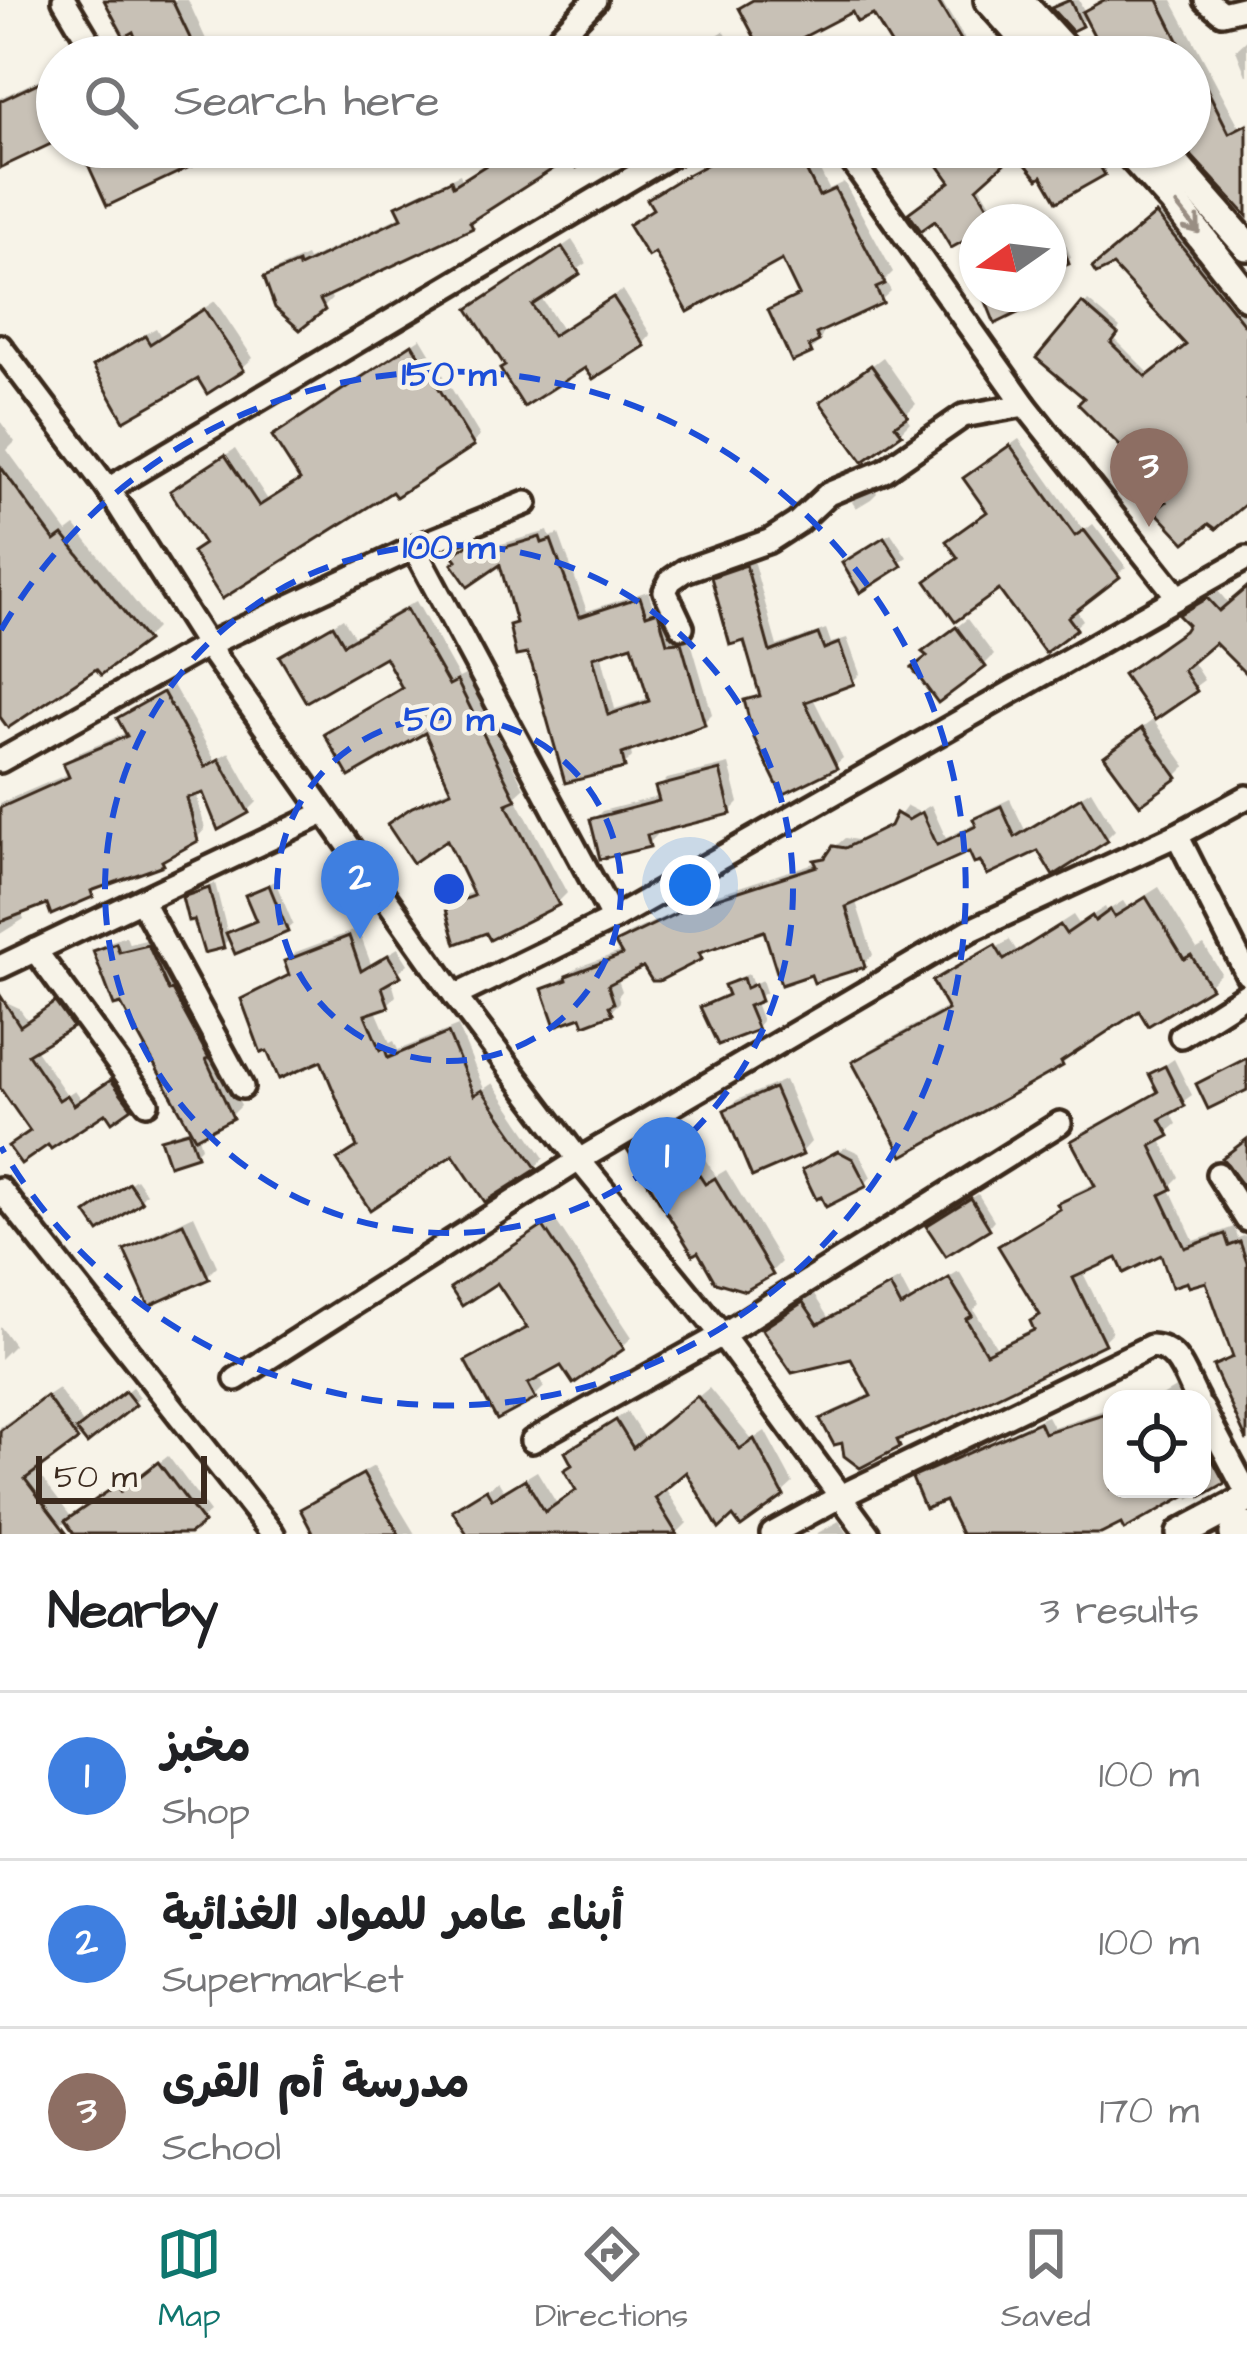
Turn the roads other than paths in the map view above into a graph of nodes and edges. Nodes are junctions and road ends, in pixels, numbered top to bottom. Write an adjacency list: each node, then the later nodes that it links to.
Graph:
1 (64, 0): 7 (street)
2 (595, 0): 8 (street)
3 (989, 0): 9 (street)
4 (1018, 0): 10 (street)
5 (1206, 0): 6 (street)
6 (1247, 7)
7 (85, 36)
8 (560, 36)
9 (1021, 36)
10 (1051, 36)
11 (649, 168): 19 (street)
12 (857, 168): 18 (street)
13 (1143, 168): 16 (street, one-way to 16)
14 (1178, 168): 15 (street)
15 (1247, 246)
16 (1247, 296)
17 (0, 346): 19 (street)
18 (1024, 405): 23 (street); 24 (street)
19 (107, 489): 25 (street)
20 (526, 503): 21 (street)
21 (413, 548): 25 (street); 31 (street)
22 (1247, 558): 23 (street)
23 (1177, 596): 31 (street)
24 (682, 627)
25 (208, 646): 26 (street); 28 (street)
26 (0, 761)
27 (1247, 797): 29 (street)
28 (324, 813): 30 (street); 36 (street)
29 (1177, 835): 34 (street); 41 (street)
30 (142, 902): 32 (street); 38 (street)
31 (613, 919): 36 (street)
32 (35, 950): 33 (street); 39 (street)
33 (0, 967)
34 (1247, 974)
35 (1247, 994): 37 (street)
36 (455, 995): 41 (street)
37 (1181, 1036)
38 (242, 1087)
39 (147, 1103)
40 (1060, 1123): 45 (street)
41 (579, 1160): 45 (street); 46 (street)
42 (1218, 1174): 44 (street)
43 (0, 1189): 53 (street)
44 (1247, 1220)
45 (722, 1335): 49 (street); 50 (street)
46 (236, 1379)
47 (1192, 1390): 50 (street)
48 (1211, 1426): 51 (street)
49 (532, 1441)
50 (841, 1496): 54 (street); 55 (street)
51 (1247, 1496): 56 (street)
52 (1247, 1527): 57 (street)
53 (273, 1534)
54 (772, 1534)
55 (868, 1534)
56 (1180, 1534)
57 (1234, 1534)

